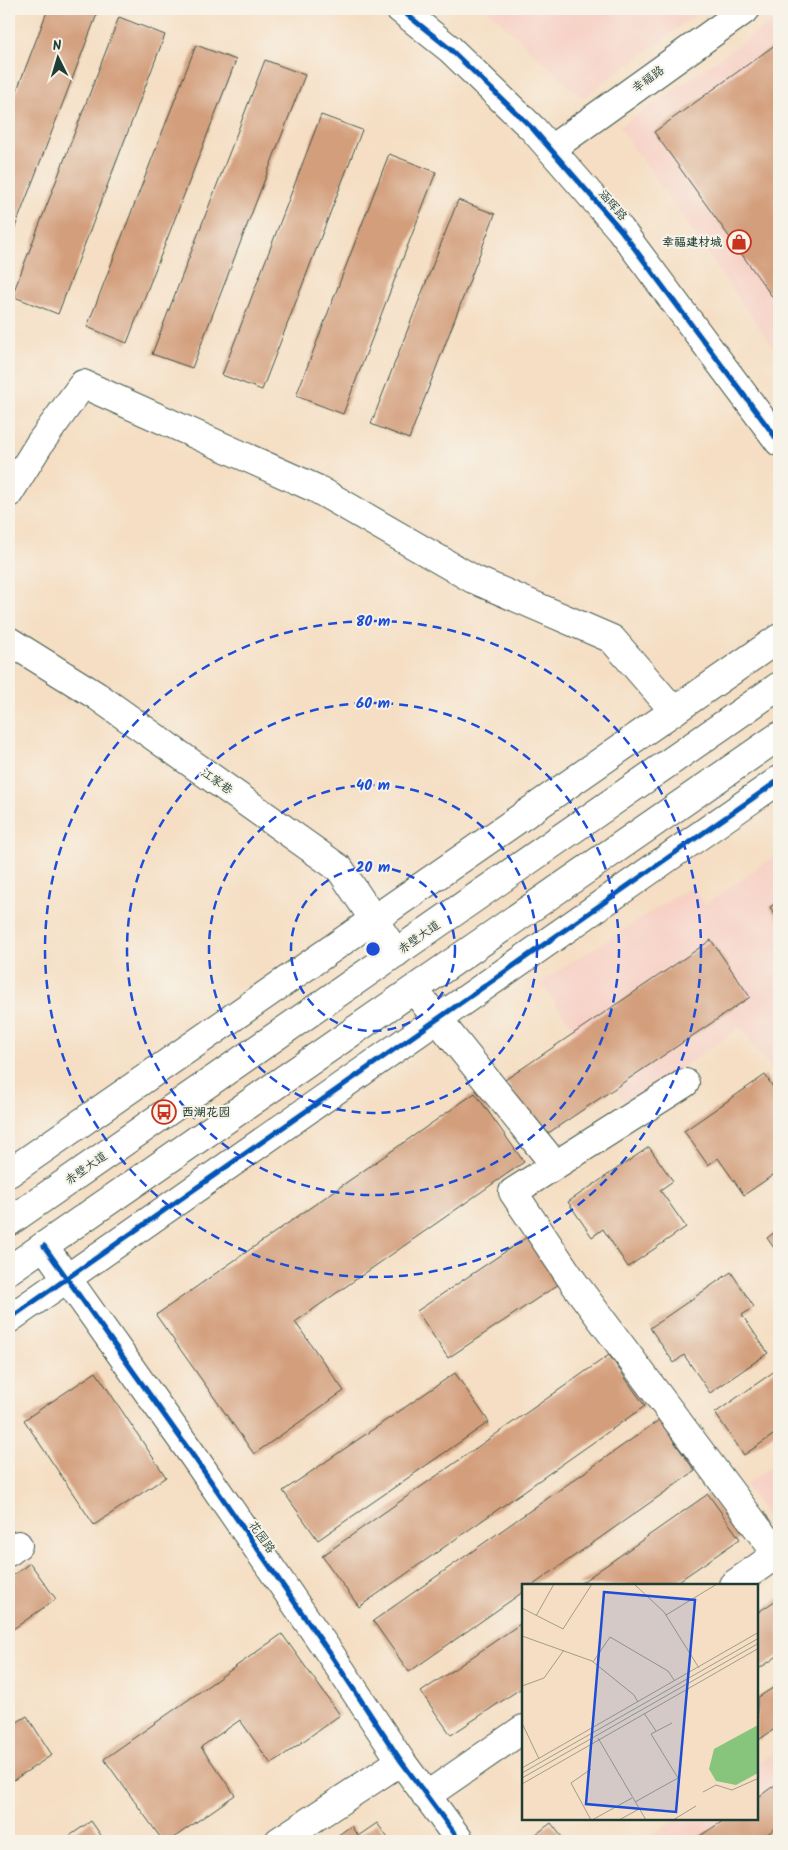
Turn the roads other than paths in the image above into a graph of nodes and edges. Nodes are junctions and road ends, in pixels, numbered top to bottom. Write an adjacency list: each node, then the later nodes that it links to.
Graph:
1 (400, 9): 3 (street, 涵晖路)
2 (746, 9): 3 (street, 幸福路)
3 (551, 149): 4 (street, 涵晖路)
4 (779, 442)
5 (9, 494): 9 (street)
6 (779, 638): 9 (street)
7 (9, 641): 12 (street, 江家巷)
8 (779, 686): 13 (street, 赤壁大道)
9 (674, 711): 12 (street)
10 (779, 736): 14 (street)
11 (779, 780): 15 (street)
12 (373, 920): 13 (street, 江家巷); 18 (street)
13 (396, 953): 19 (street, 赤壁大道)
14 (414, 990): 15 (street); 20 (street)
15 (437, 1019): 17 (street); 22 (street)
16 (685, 1083): 17 (street)
17 (555, 1165): 24 (street)
18 (9, 1173)
19 (9, 1222)
20 (44, 1246): 21 (street); 22 (street, 花园路)
21 (9, 1270)
22 (67, 1279): 23 (street); 26 (street, 花园路)
23 (9, 1320)
24 (734, 1584)
25 (522, 1730): 27 (street)
26 (401, 1761): 27 (street, 花园路); 28 (street)
27 (426, 1796): 29 (street, 花园路)
28 (279, 1841)
29 (460, 1841)

